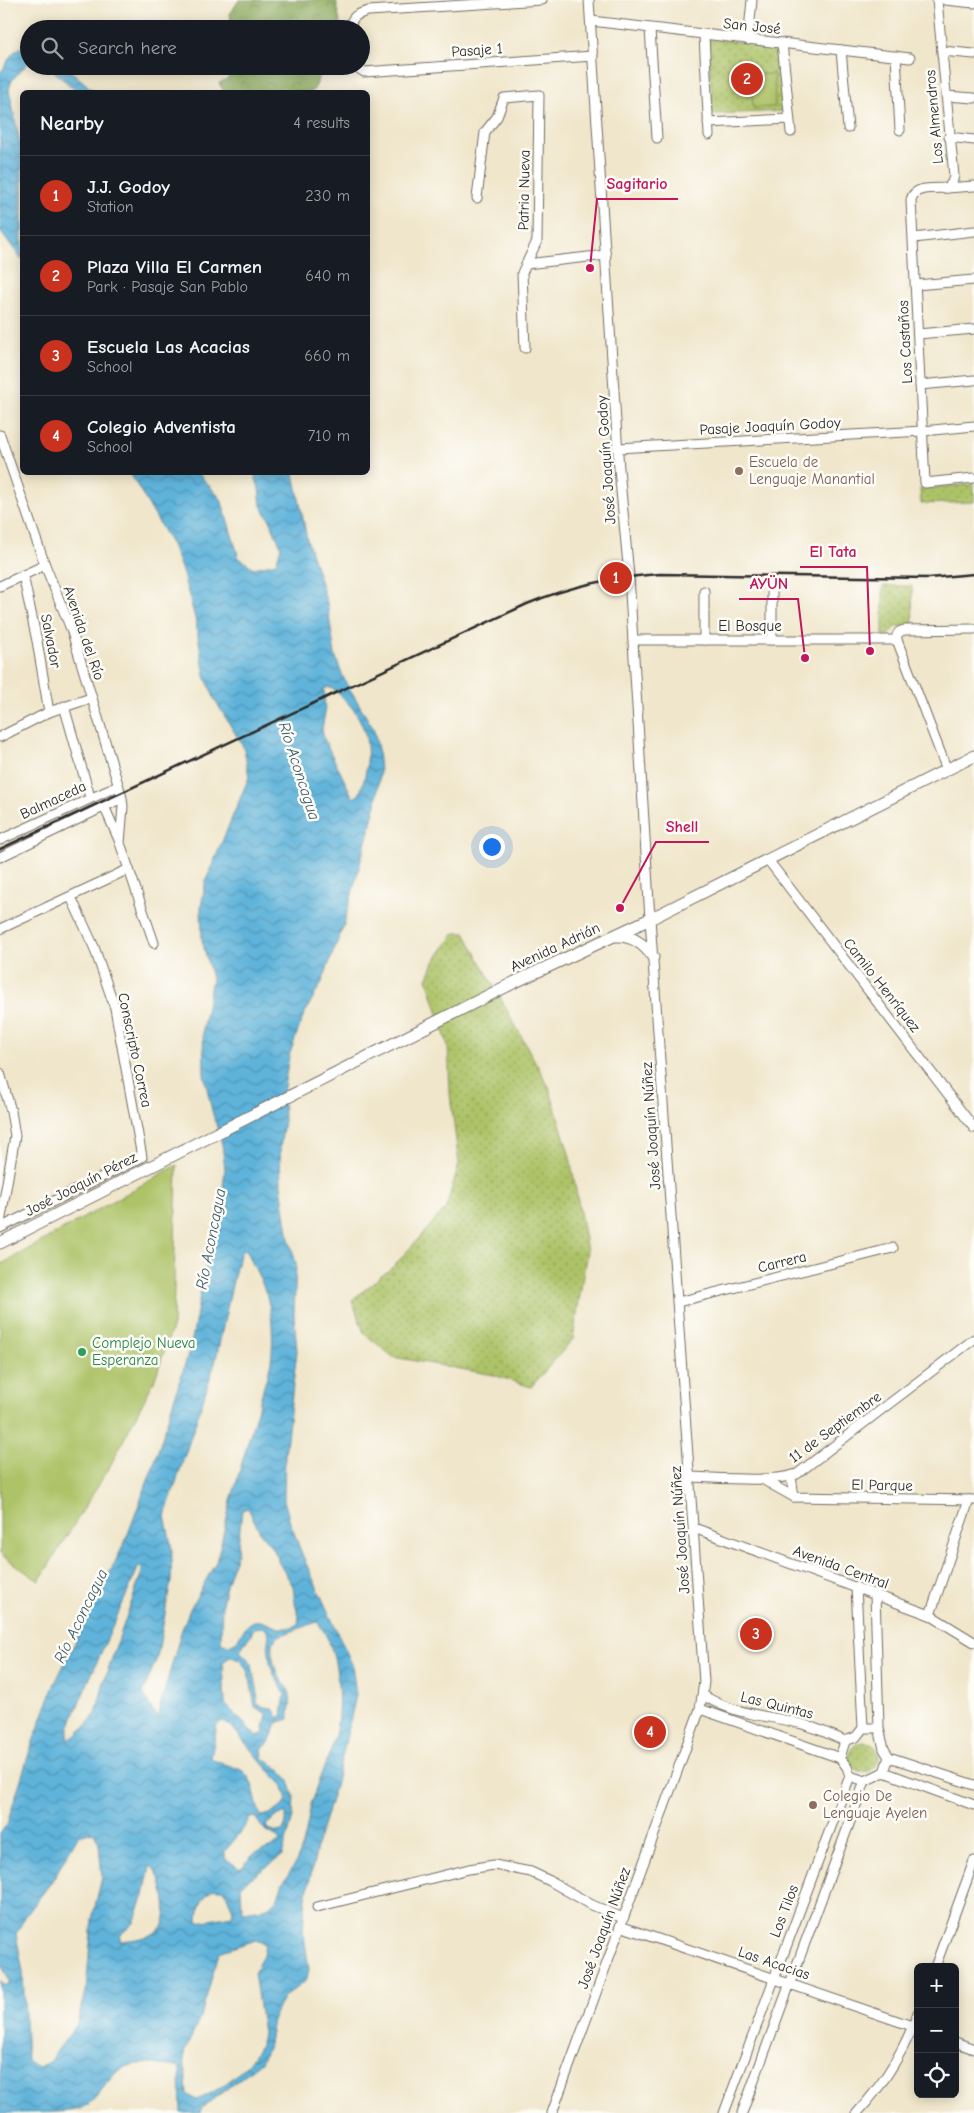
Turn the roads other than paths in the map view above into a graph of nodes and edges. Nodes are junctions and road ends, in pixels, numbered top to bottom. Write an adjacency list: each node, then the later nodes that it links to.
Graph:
1 (542, 0): 7 (street)
2 (590, 0): 8 (street, José Joaquín Godoy)
3 (752, 0): 11 (street)
4 (937, 0): 14 (street, Los Almendros)
5 (945, 0): 6 (street)
6 (974, 3)
7 (352, 20)
8 (591, 21): 9 (street, San José); 16 (street, José Joaquín Godoy)
9 (650, 29): 10 (street, San José); 29 (street)
10 (704, 35): 11 (street, San José); 23 (street)
11 (748, 40): 12 (street, San José)
12 (782, 43): 13 (street, San José); 22 (street)
13 (842, 50): 17 (street, San José); 24 (street)
14 (942, 51): 15 (street); 20 (street, Los Almendros)
15 (974, 54)
16 (593, 56): 19 (street, Pasaje 1); 36 (street, José Joaquín Godoy)
17 (896, 56): 18 (street, San José); 25 (street)
18 (910, 58)
19 (370, 72)
20 (946, 96): 21 (street); 28 (street, Los Almendros)
21 (974, 98)
22 (789, 119): 23 (street); 26 (street)
23 (708, 123): 27 (street)
24 (848, 128)
25 (900, 130)
26 (791, 132)
27 (709, 134)
28 (949, 137): 30 (street); 32 (street, Los Almendros)
29 (658, 138)
30 (974, 140)
31 (974, 186): 32 (street)
32 (947, 188): 35 (street, Los Castaños)
33 (477, 198): 37 (street, Patria Nueva)
34 (974, 231): 35 (street)
35 (914, 238): 39 (street, Los Castaños)
36 (606, 256): 37 (street); 48 (street, José Joaquín Godoy)
37 (526, 264): 42 (street, Patria Nueva)
38 (974, 280): 39 (street)
39 (916, 285): 41 (street, Los Castaños)
40 (974, 329): 41 (street)
41 (918, 334): 44 (street, Los Castaños)
42 (525, 348)
43 (974, 380): 44 (street)
44 (920, 385): 46 (street, Los Castaños)
45 (974, 426): 46 (street, Pasaje Joaquín Godoy)
46 (923, 431): 48 (street, Pasaje Joaquín Godoy); 49 (street, Los Castaños)
47 (0, 436): 50 (street, Avenida del Río)
48 (618, 448): 56 (street, José Joaquín Godoy)
49 (974, 478)
50 (45, 565): 51 (street); 60 (street, Avenida del Río)
51 (23, 575): 52 (street); 62 (street, Salvador)
52 (0, 586)
53 (704, 591): 57 (street)
54 (772, 592): 58 (street)
55 (974, 629): 59 (street, El Bosque)
56 (633, 640): 57 (street, El Bosque); 76 (street, José Joaquín Godoy)
57 (704, 640): 58 (street, El Bosque)
58 (772, 640): 59 (street, El Bosque)
59 (897, 640): 65 (street)
60 (92, 698): 61 (street); 66 (street, Avenida del Río)
61 (64, 706): 62 (street); 67 (street)
62 (49, 712): 63 (street)
63 (0, 737)
64 (974, 756): 65 (main road, Avenida Adrián)
65 (947, 770): 73 (main road, Avenida Adrián)
66 (118, 786): 67 (street, Balmaceda); 68 (street, Avenida del Río)
67 (90, 798): 70 (street, Balmaceda)
68 (122, 798): 69 (street, Balmaceda); 71 (street, Avenida del Río)
69 (104, 806): 71 (street, Avenida del Río); 72 (street, Balmaceda)
70 (0, 840)
71 (120, 843): 74 (street, Avenida del Río)
72 (0, 857)
73 (768, 860): 76 (main road, Avenida Adrián); 82 (street, Camilo Henríquez)
74 (129, 869): 75 (street); 79 (street, Avenida del Río)
75 (70, 896): 77 (street); 83 (street, Conscripto Correa)
76 (650, 919): 78 (main road, Avenida Adrián); 80 (street, José Joaquín Núñez)
77 (0, 930)
78 (614, 936): 80 (main road); 84 (main road, Avenida Adrián)
79 (154, 943)
80 (653, 957): 89 (street, José Joaquín Núñez)
81 (0, 1073): 85 (street)
82 (974, 1128)
83 (142, 1157): 86 (street, José Joaquín Pérez)
84 (150, 1166): 87 (main road, José Joaquín Pérez)
85 (0, 1223)
86 (0, 1228)
87 (0, 1243)
88 (893, 1248): 89 (street, Carrera)
89 (678, 1302): 92 (street, José Joaquín Núñez)
90 (974, 1339): 91 (street, 11 de Septiembre)
91 (790, 1476): 93 (street, 11 de Septiembre); 94 (street)
92 (690, 1477): 93 (street, 11 de Septiembre); 96 (street, José Joaquín Núñez)
93 (760, 1478): 94 (street, El Parque)
94 (794, 1497): 95 (street, El Parque)
95 (972, 1500): 99 (street, El Parque)
96 (694, 1528): 97 (street, Avenida Central); 101 (street, José Joaquín Núñez)
97 (856, 1587): 98 (street, Avenida Central); 103 (street)
98 (874, 1593): 99 (street, Avenida Central); 104 (street)
99 (930, 1615): 100 (street, Avenida Central)
100 (974, 1642)
101 (703, 1695): 102 (street, José Joaquín Núñez); 105 (street, Las Quintas)
102 (700, 1710): 107 (street, Las Quintas); 115 (street, José Joaquín Núñez)
103 (864, 1728): 104 (street); 105 (street)
104 (879, 1728): 106 (street)
105 (845, 1741): 107 (street)
106 (889, 1756): 108 (street); 111 (street)
107 (840, 1758): 109 (street)
108 (884, 1772): 110 (street); 112 (street)
109 (850, 1776): 110 (street); 117 (street, Los Tilos)
110 (865, 1781): 118 (street, Los Tilos)
111 (974, 1786)
112 (974, 1805)
113 (974, 1861): 116 (street)
114 (317, 1906): 115 (street, Las Acacias)
115 (621, 1922): 117 (street, Las Acacias); 123 (street, José Joaquín Núñez)
116 (936, 1963)
117 (774, 1977): 118 (street, Las Acacias); 124 (street, Los Tilos)
118 (790, 1983): 119 (street, Las Acacias); 125 (street, Los Tilos)
119 (914, 2028)
120 (914, 2030): 126 (street)
121 (959, 2043): 122 (street)
122 (974, 2049)
123 (552, 2113)
124 (724, 2113)
125 (742, 2113)
126 (858, 2113)

